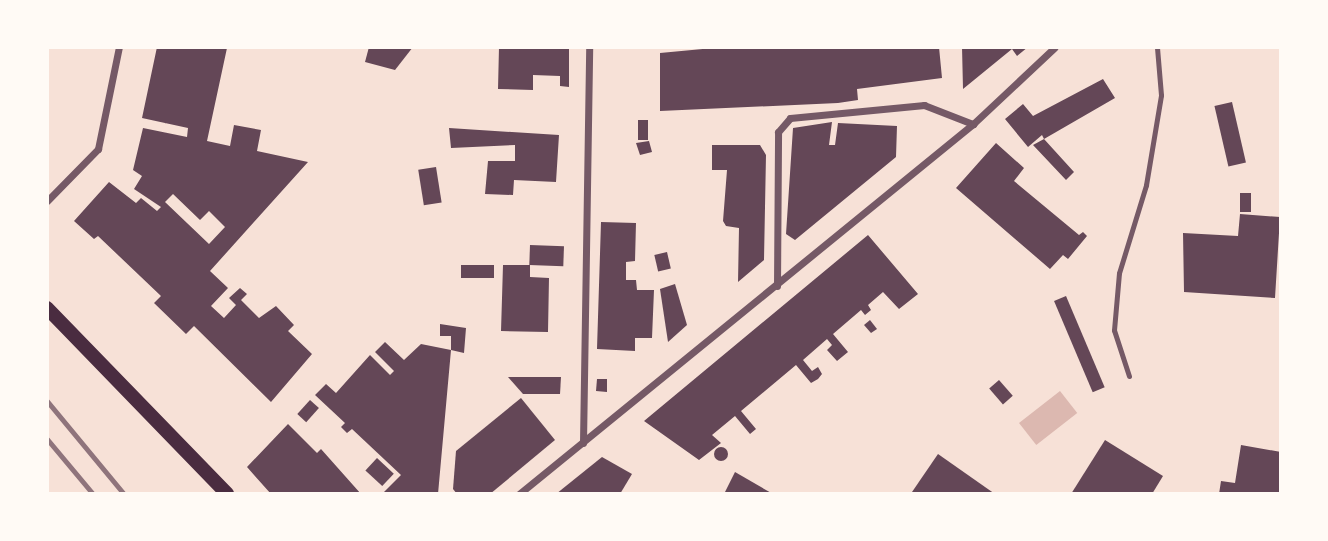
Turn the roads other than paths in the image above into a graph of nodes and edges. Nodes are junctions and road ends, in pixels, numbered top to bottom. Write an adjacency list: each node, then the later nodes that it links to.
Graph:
1 (119, 47): 6 (street)
2 (589, 47): 10 (street)
3 (1055, 47): 5 (street)
4 (1157, 47): 9 (lane)
5 (973, 124): 7 (street); 7 (street)
6 (47, 201)
7 (777, 286): 10 (street)
8 (47, 308): 11 (main road)
9 (1129, 376)
10 (583, 443): 12 (street)
11 (227, 494)
12 (519, 494)

